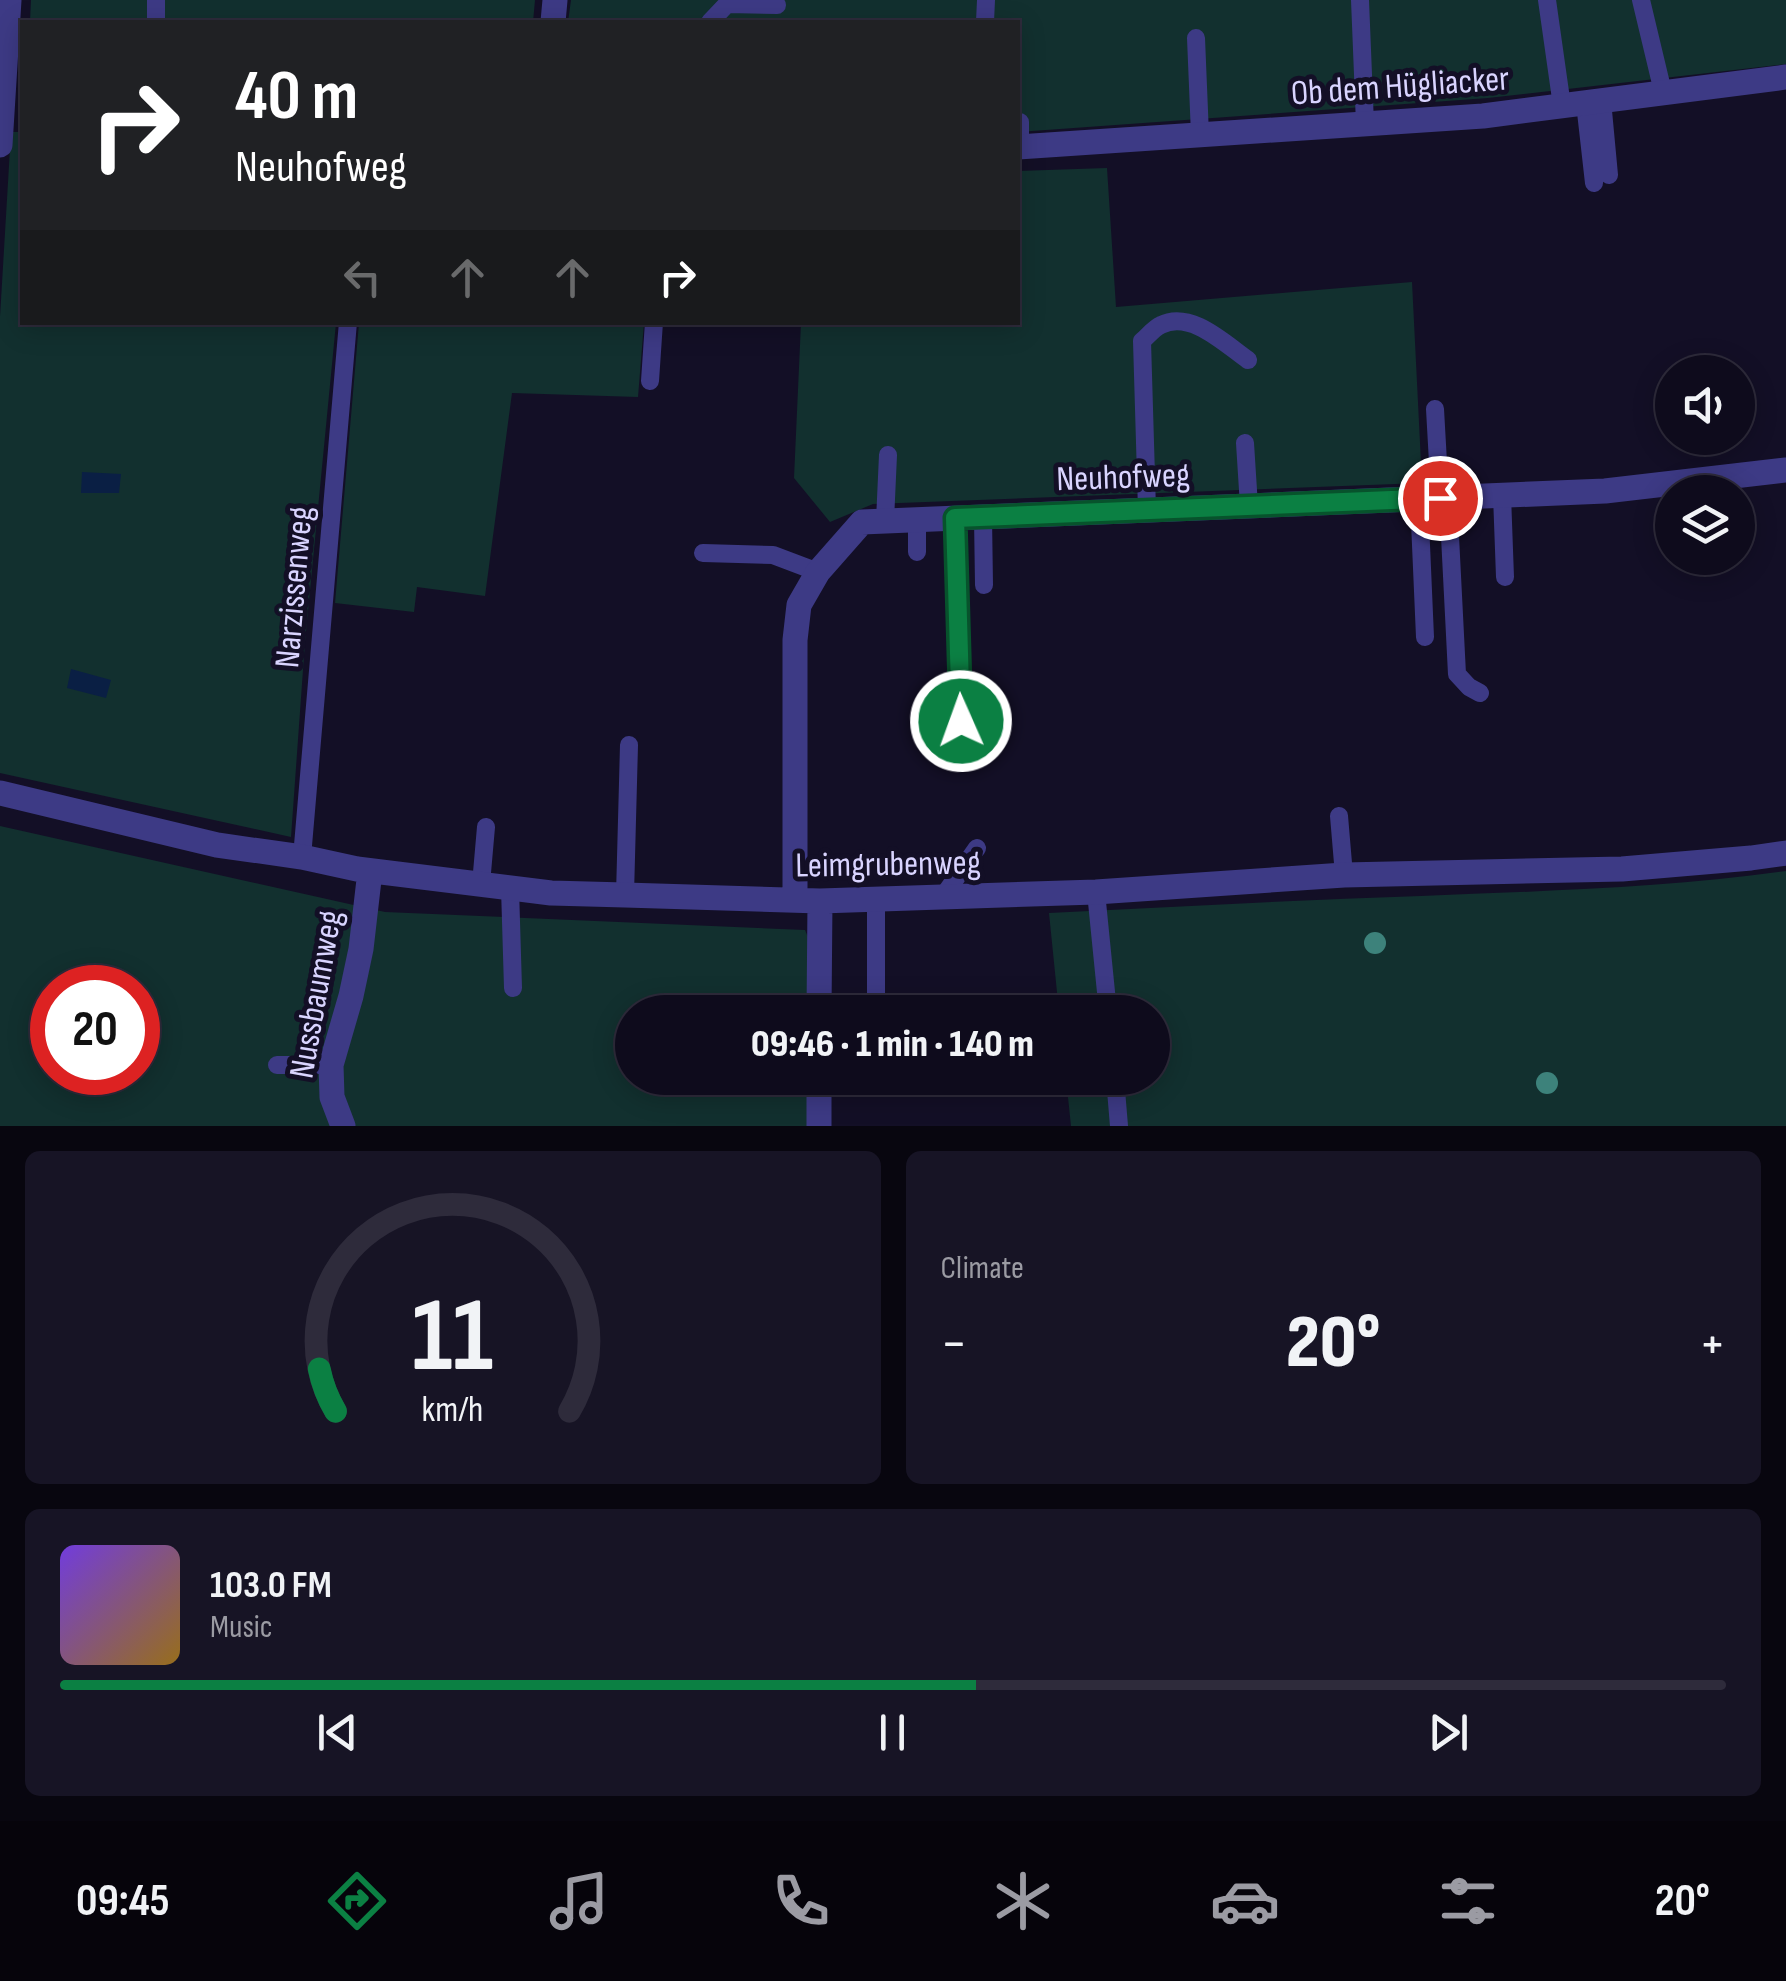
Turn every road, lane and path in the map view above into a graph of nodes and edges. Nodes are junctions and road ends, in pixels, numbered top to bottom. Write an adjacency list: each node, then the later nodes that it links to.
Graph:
1 (8, 0): 12 (street)
2 (1360, 0): 11 (lane)
3 (1546, 0): 10 (lane)
4 (1641, 0): 9 (lane)
5 (727, 2): 6 (lane)
6 (777, 5)
7 (1196, 38): 13 (lane)
8 (1786, 76): 9 (street, Ob dem Hügliacker)
9 (1663, 92): 10 (street, Ob dem Hügliacker)
10 (1583, 103): 11 (street, Ob dem Hügliacker); 15 (lane)
11 (1364, 124): 13 (street, Ob dem Hügliacker)
12 (8, 129)
13 (1200, 135): 14 (street, Ob dem Hügliacker)
14 (1020, 138)
15 (1602, 179)
16 (348, 325): 46 (lane, Narzissenweg)
17 (654, 325): 19 (lane)
18 (1248, 360): 27 (lane)
19 (650, 381)
20 (1435, 410): 25 (lane)
21 (1245, 443): 26 (lane)
22 (888, 454): 31 (lane)
23 (1786, 470): 24 (street, Neuhofweg)
24 (1502, 495): 25 (street, Neuhofweg); 35 (lane)
25 (1436, 498): 26 (street, Neuhofweg); 37 (lane); 38 (lane)
26 (1248, 506): 27 (street, Neuhofweg)
27 (1147, 510): 28 (street, Neuhofweg)
28 (983, 517): 29 (street, Neuhofweg); 36 (lane)
29 (955, 518): 30 (street, Neuhofweg); 39 (lane)
30 (916, 520): 31 (street, Neuhofweg); 32 (lane)
31 (884, 521): 34 (street, Neuhofweg)
32 (917, 552)
33 (702, 553): 34 (lane)
34 (818, 572): 54 (street, Neuhofweg)
35 (1505, 577)
36 (984, 585)
37 (1425, 637)
38 (1480, 693)
39 (961, 721)
40 (629, 745): 52 (lane)
41 (0, 792): 46 (street, Leimgrubenweg)
42 (1338, 816): 48 (lane)
43 (486, 827): 49 (lane)
44 (977, 848): 53 (lane)
45 (1786, 853): 48 (street, Leimgrubenweg)
46 (302, 858): 47 (street, Leimgrubenweg)
47 (370, 871): 49 (street, Leimgrubenweg); 61 (street, Nussbaumweg)
48 (1344, 875): 51 (street, Leimgrubenweg)
49 (481, 884): 50 (street, Leimgrubenweg)
50 (510, 888): 52 (street, Leimgrubenweg); 56 (lane)
51 (1096, 892): 53 (street, Leimgrubenweg); 59 (lane)
52 (625, 895): 54 (street, Leimgrubenweg)
53 (942, 898): 55 (street, Leimgrubenweg)
54 (807, 900): 55 (street, Leimgrubenweg); 57 (street, Neuhofweg)
55 (876, 900): 58 (lane)
56 (513, 988)
57 (818, 995)
58 (876, 995)
59 (1106, 995)
60 (277, 1065): 61 (lane)
61 (331, 1065): 64 (street, Nussbaumweg)
62 (819, 1095): 65 (street)
63 (1116, 1095): 66 (lane)
64 (343, 1126)
65 (819, 1126)
66 (1119, 1126)

